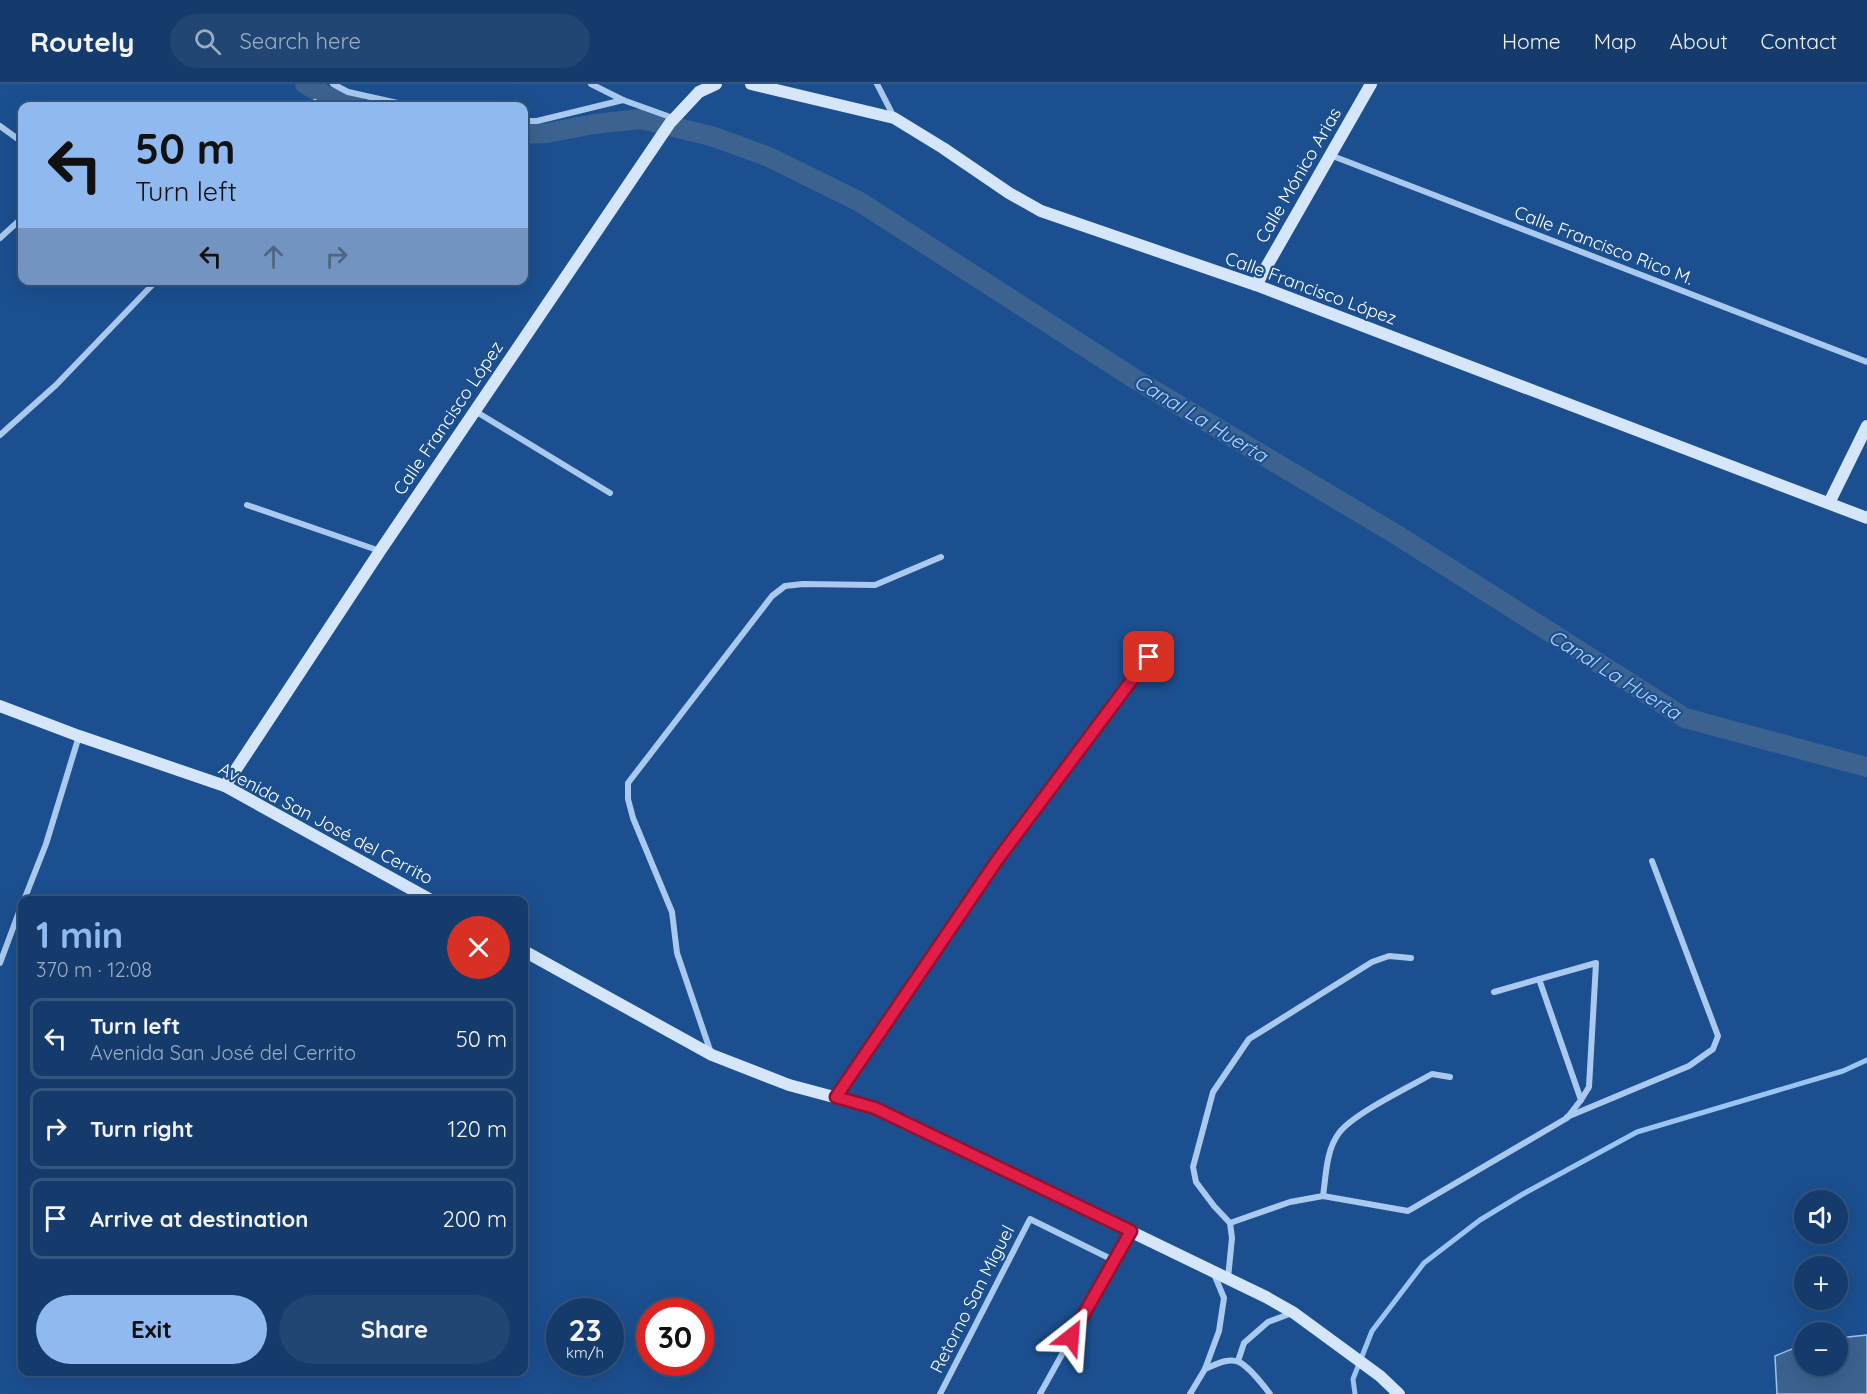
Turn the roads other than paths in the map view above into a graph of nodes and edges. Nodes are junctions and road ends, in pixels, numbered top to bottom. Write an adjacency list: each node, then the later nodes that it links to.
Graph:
1 (333, 84): 8 (street)
2 (591, 84): 7 (street)
3 (716, 84): 11 (street, Calle Francisco López)
4 (751, 84): 9 (street, Calle Francisco López)
5 (877, 84): 9 (street)
6 (1371, 84): 14 (street, Calle Mónico Arias)
7 (624, 100): 10 (street); 11 (street)
8 (393, 102)
9 (894, 118): 18 (street, Calle Francisco López)
10 (528, 121)
11 (670, 123): 20 (street, Calle Francisco López)
12 (0, 126): 13 (street)
13 (18, 139)
14 (1330, 155): 18 (street, Calle Mónico Arias); 19 (street, Calle Francisco Rico M.)
15 (18, 222): 16 (street)
16 (0, 238)
17 (152, 285): 22 (street)
18 (1256, 285): 24 (street, Calle Francisco López)
19 (1867, 362)
20 (474, 411): 23 (street); 27 (street, Calle Francisco López)
21 (1867, 426): 24 (street)
22 (0, 435)
23 (610, 493)
24 (1829, 503): 26 (street, Calle Francisco López)
25 (247, 505): 27 (street)
26 (1867, 518)
27 (380, 551): 32 (street, Calle Francisco López)
28 (941, 557): 42 (street)
29 (1149, 657): 44 (street)
30 (0, 706): 31 (street, Avenida San José del Cerrito)
31 (78, 736): 32 (street, Avenida San José del Cerrito); 34 (street)
32 (225, 786): 35 (street, Avenida San José del Cerrito)
33 (1652, 861): 46 (street)
34 (25, 896)
35 (424, 896)
36 (18, 915): 39 (street)
37 (528, 953): 42 (street)
38 (1411, 958): 48 (street)
39 (0, 963)
40 (1539, 979): 41 (street); 45 (street); 45 (street)
41 (1494, 992)
42 (712, 1055): 44 (street)
43 (1450, 1077): 47 (street)
44 (836, 1097): 49 (street)
45 (1581, 1100): 46 (street)
46 (1567, 1118): 47 (street)
47 (1323, 1196): 48 (street)
48 (1230, 1223): 52 (street)
49 (1131, 1231): 50 (street); 51 (street)
50 (1113, 1260): 56 (street, Retorno San Miguel); 57 (street)
51 (1213, 1271): 52 (street); 55 (street)
52 (1228, 1278): 53 (street)
53 (1294, 1313): 54 (street); 60 (street)
54 (1238, 1361): 55 (street); 59 (street)
55 (1205, 1369): 58 (street)
56 (939, 1394)
57 (1040, 1394)
58 (1190, 1394)
59 (1270, 1394)
60 (1400, 1394)

